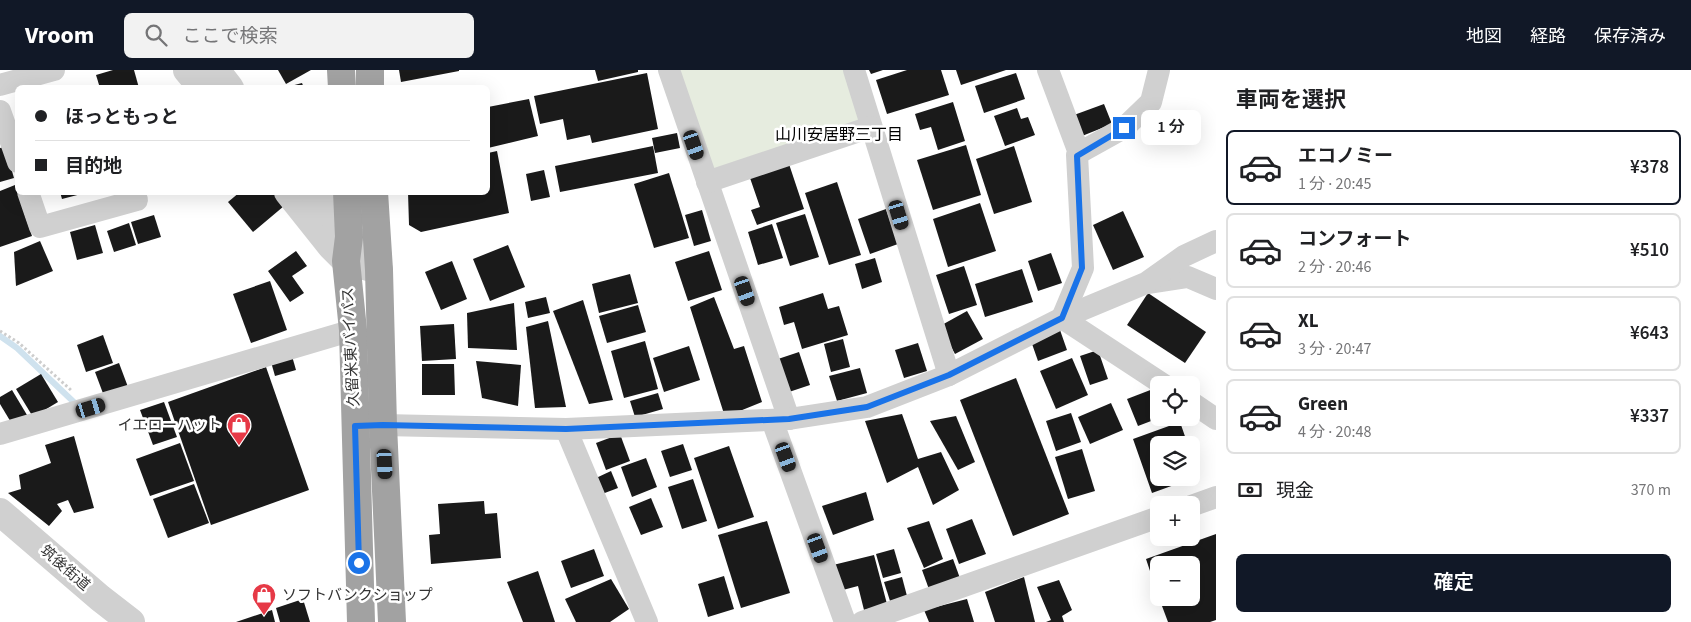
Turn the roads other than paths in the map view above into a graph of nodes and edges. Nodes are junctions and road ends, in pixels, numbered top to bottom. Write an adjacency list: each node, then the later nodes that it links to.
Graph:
1 (54, 70): 10 (street)
2 (187, 70): 11 (street)
3 (216, 70): 12 (street)
4 (341, 70): 13 (highway)
5 (370, 70): 14 (highway)
6 (669, 70): 19 (street)
7 (854, 70): 16 (street)
8 (1048, 70): 18 (street)
9 (1159, 70): 18 (street)
10 (0, 85)
11 (200, 85)
12 (228, 85)
13 (342, 85)
14 (370, 85)
15 (0, 111): 17 (street)
16 (871, 127): 19 (street); 33 (street)
17 (15, 154)
18 (1079, 154): 31 (street)
19 (707, 182): 37 (street)
20 (29, 195): 25 (street)
21 (290, 195): 27 (street)
22 (316, 195): 27 (street)
23 (347, 195): 27 (highway, 久留米東バイパス)
24 (374, 195): 28 (highway, 久留米東バイパス)
25 (137, 200)
26 (1216, 241): 29 (street)
27 (347, 249): 28 (street); 32 (highway, 久留米東バイパス)
28 (378, 263): 38 (highway, 久留米東バイパス)
29 (1146, 283): 30 (street); 31 (street)
30 (1216, 289)
31 (1062, 318): 33 (street); 34 (street)
32 (353, 330): 39 (highway, 久留米東バイパス); 41 (street)
33 (949, 375): 37 (street)
34 (1150, 376)
35 (1200, 408): 36 (street)
36 (1216, 419)
37 (781, 420): 40 (street); 50 (street)
38 (383, 425): 39 (street); 40 (street); 48 (highway, 久留米東バイパス)
39 (355, 426): 47 (highway, 久留米東バイパス)
40 (566, 429): 49 (street)
41 (0, 434)
42 (1216, 497): 43 (street)
43 (1200, 503)
44 (0, 512): 46 (street, 筑後街道)
45 (1150, 521): 51 (street)
46 (131, 622)
47 (361, 622)
48 (392, 622)
49 (647, 622)
50 (845, 622)
51 (862, 622)

